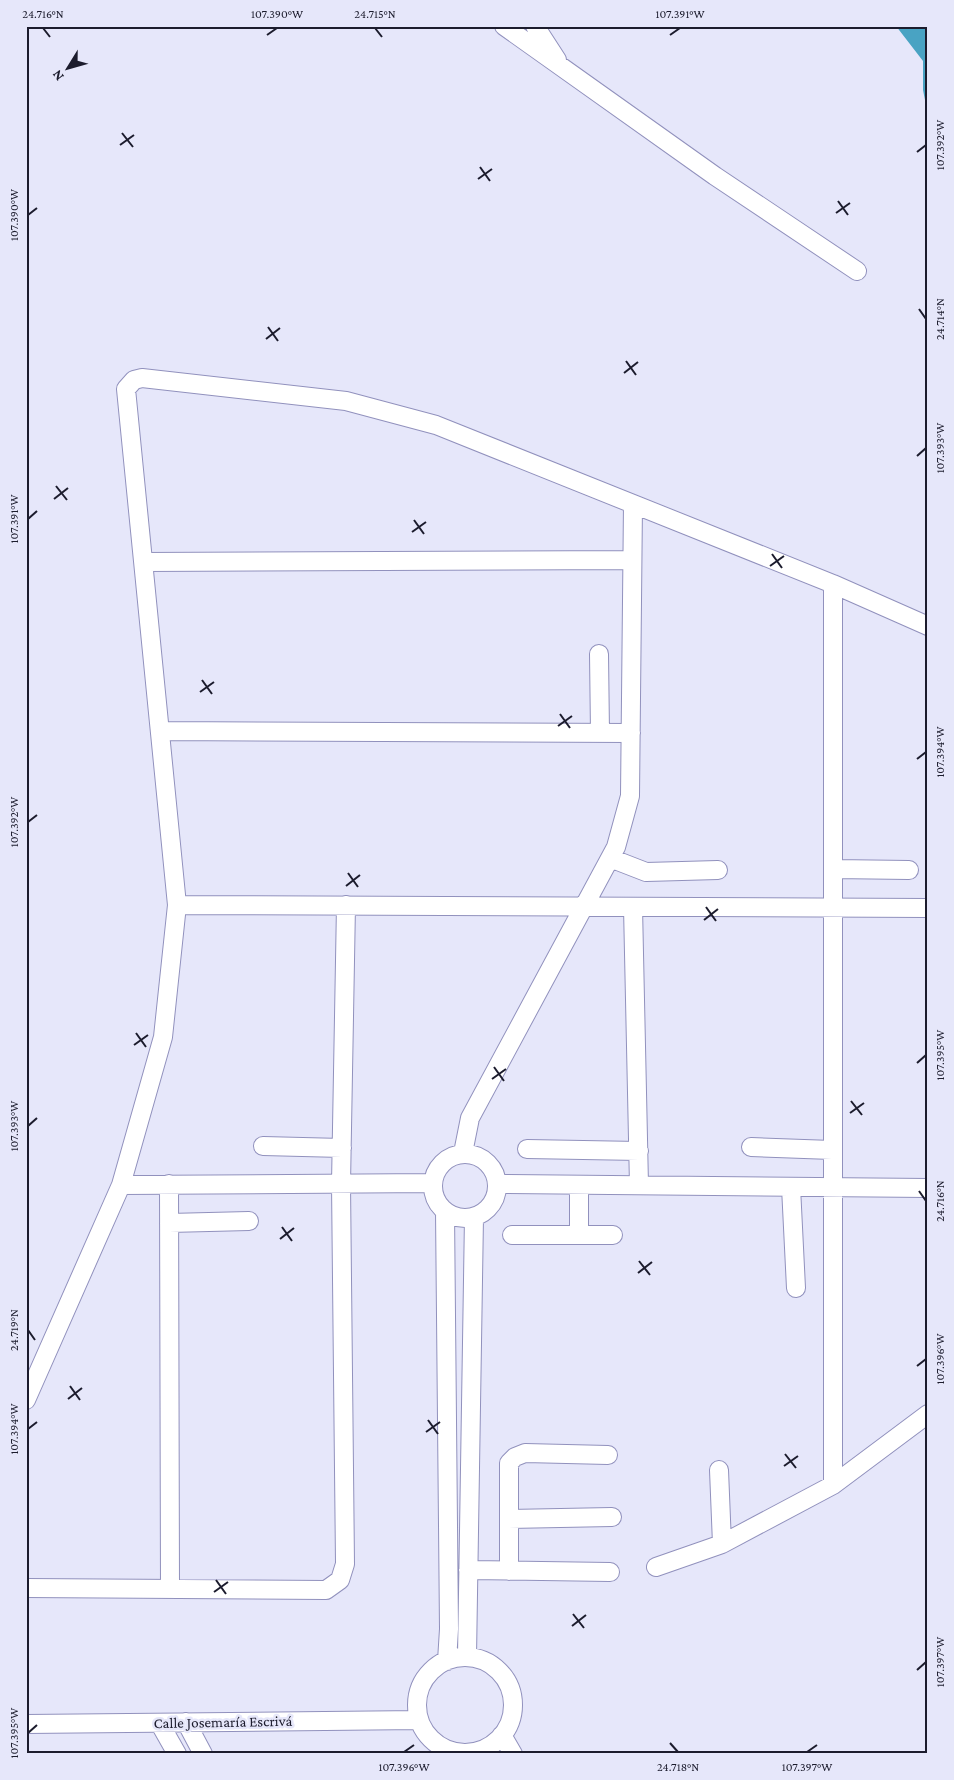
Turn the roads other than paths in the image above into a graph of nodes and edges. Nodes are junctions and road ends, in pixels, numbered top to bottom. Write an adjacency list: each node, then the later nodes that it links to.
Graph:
1 (504, 26): 3 (street)
2 (535, 26): 3 (street)
3 (562, 68): 4 (street)
4 (857, 271)
5 (633, 504): 6 (street); 7 (street); 8 (street)
6 (632, 560): 7 (street); 13 (street)
7 (143, 562): 11 (street)
8 (833, 584): 9 (street); 15 (street)
9 (928, 626)
10 (599, 654): 12 (street)
11 (160, 731): 12 (street); 18 (street)
12 (600, 733): 13 (street)
13 (631, 733): 14 (street)
14 (610, 858): 16 (street); 20 (street)
15 (834, 869): 17 (street); 22 (street)
16 (718, 870)
17 (909, 870)
18 (177, 905): 19 (street); 35 (street)
19 (346, 906): 20 (street); 26 (street)
20 (584, 906): 21 (street); 30 (street)
21 (633, 907): 22 (street); 29 (street)
22 (834, 907): 23 (street); 28 (street)
23 (928, 908)
24 (263, 1146): 26 (street)
25 (751, 1147): 28 (street)
26 (342, 1148): 33 (street)
27 (527, 1149): 29 (street)
28 (832, 1150): 39 (street)
29 (639, 1151): 37 (street)
30 (463, 1153): 31 (street); 34 (street)
31 (432, 1183): 33 (street); 41 (street)
32 (169, 1184): 33 (street); 35 (street); 44 (street)
33 (341, 1184): 64 (street)
34 (497, 1184): 36 (street); 42 (street)
35 (121, 1185): 49 (street)
36 (579, 1185): 37 (street); 45 (street)
37 (639, 1185): 38 (street)
38 (792, 1187): 39 (street); 48 (street)
39 (831, 1187): 40 (street); 53 (street)
40 (928, 1188)
41 (445, 1211): 42 (street); 54 (street)
42 (474, 1217): 55 (street)
43 (249, 1220): 44 (street)
44 (169, 1223): 64 (street)
45 (579, 1234): 46 (street); 47 (street)
46 (613, 1234)
47 (512, 1235)
48 (796, 1288)
49 (26, 1400)
50 (928, 1414): 53 (street)
51 (608, 1454): 57 (street)
52 (719, 1470): 58 (street)
53 (833, 1485): 58 (street)
54 (448, 1500): 55 (street); 66 (street)
55 (470, 1500): 60 (street)
56 (612, 1517): 57 (street)
57 (509, 1519): 61 (street)
58 (722, 1544): 59 (street)
59 (656, 1568)
60 (468, 1570): 61 (street); 65 (street)
61 (509, 1571): 62 (street)
62 (610, 1572)
63 (26, 1588): 64 (street)
64 (170, 1589)
65 (467, 1657): 66 (street); 71 (street)
66 (447, 1661): 67 (street)
67 (420, 1720): 68 (street, Calle Josemaría Escrivá); 72 (street)
68 (186, 1722): 70 (street, Calle Josemaría Escrivá); 74 (street)
69 (26, 1724): 70 (street, Calle Josemaría Escrivá)
70 (160, 1724): 73 (street)
71 (502, 1735): 72 (street); 75 (street)
72 (480, 1752)
73 (178, 1754)
74 (203, 1754)
75 (513, 1754)

